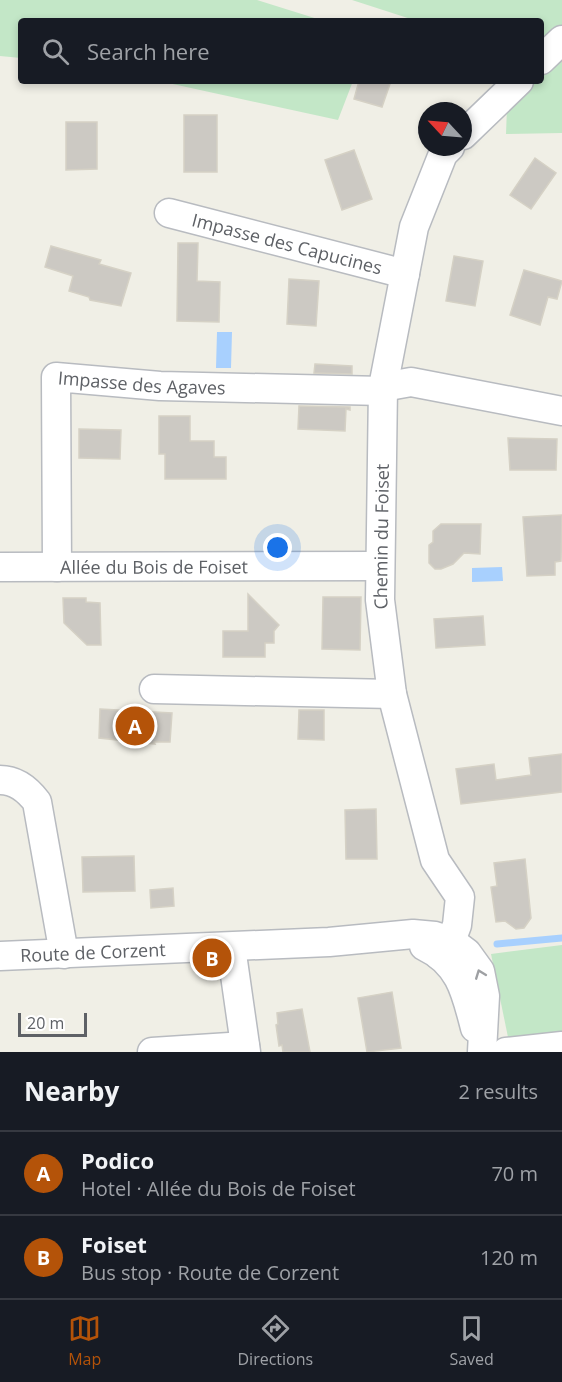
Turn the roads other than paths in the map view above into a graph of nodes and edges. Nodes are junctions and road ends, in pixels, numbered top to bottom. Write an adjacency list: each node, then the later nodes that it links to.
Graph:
1 (562, 40): 2 (street)
2 (544, 57)
3 (516, 84): 4 (street)
4 (472, 126)
5 (442, 156): 7 (street, Chemin du Foiset)
6 (168, 213): 7 (street, Impasse des Capucines)
7 (405, 274): 8 (street, Chemin du Foiset)
8 (383, 389): 9 (street); 10 (street, Chemin du Foiset); 12 (street, Impasse des Agaves)
9 (562, 411)
10 (380, 566): 12 (street, Allée du Bois de Foiset); 14 (street, Chemin du Foiset)
11 (0, 567): 12 (street, Allée du Bois de Foiset)
12 (57, 567)
13 (154, 689): 14 (street)
14 (392, 694): 17 (street, Chemin du Foiset)
15 (0, 780): 18 (street)
16 (231, 947): 17 (street, Route de Corzent); 18 (street, Route de Corzent); 21 (street)
17 (445, 948): 23 (street, Route de Corzent)
18 (64, 954): 19 (street, Route de Corzent)
19 (0, 956)
20 (562, 1046): 24 (street)
21 (246, 1049): 22 (street)
22 (152, 1052)
23 (482, 1052)
24 (506, 1052)

